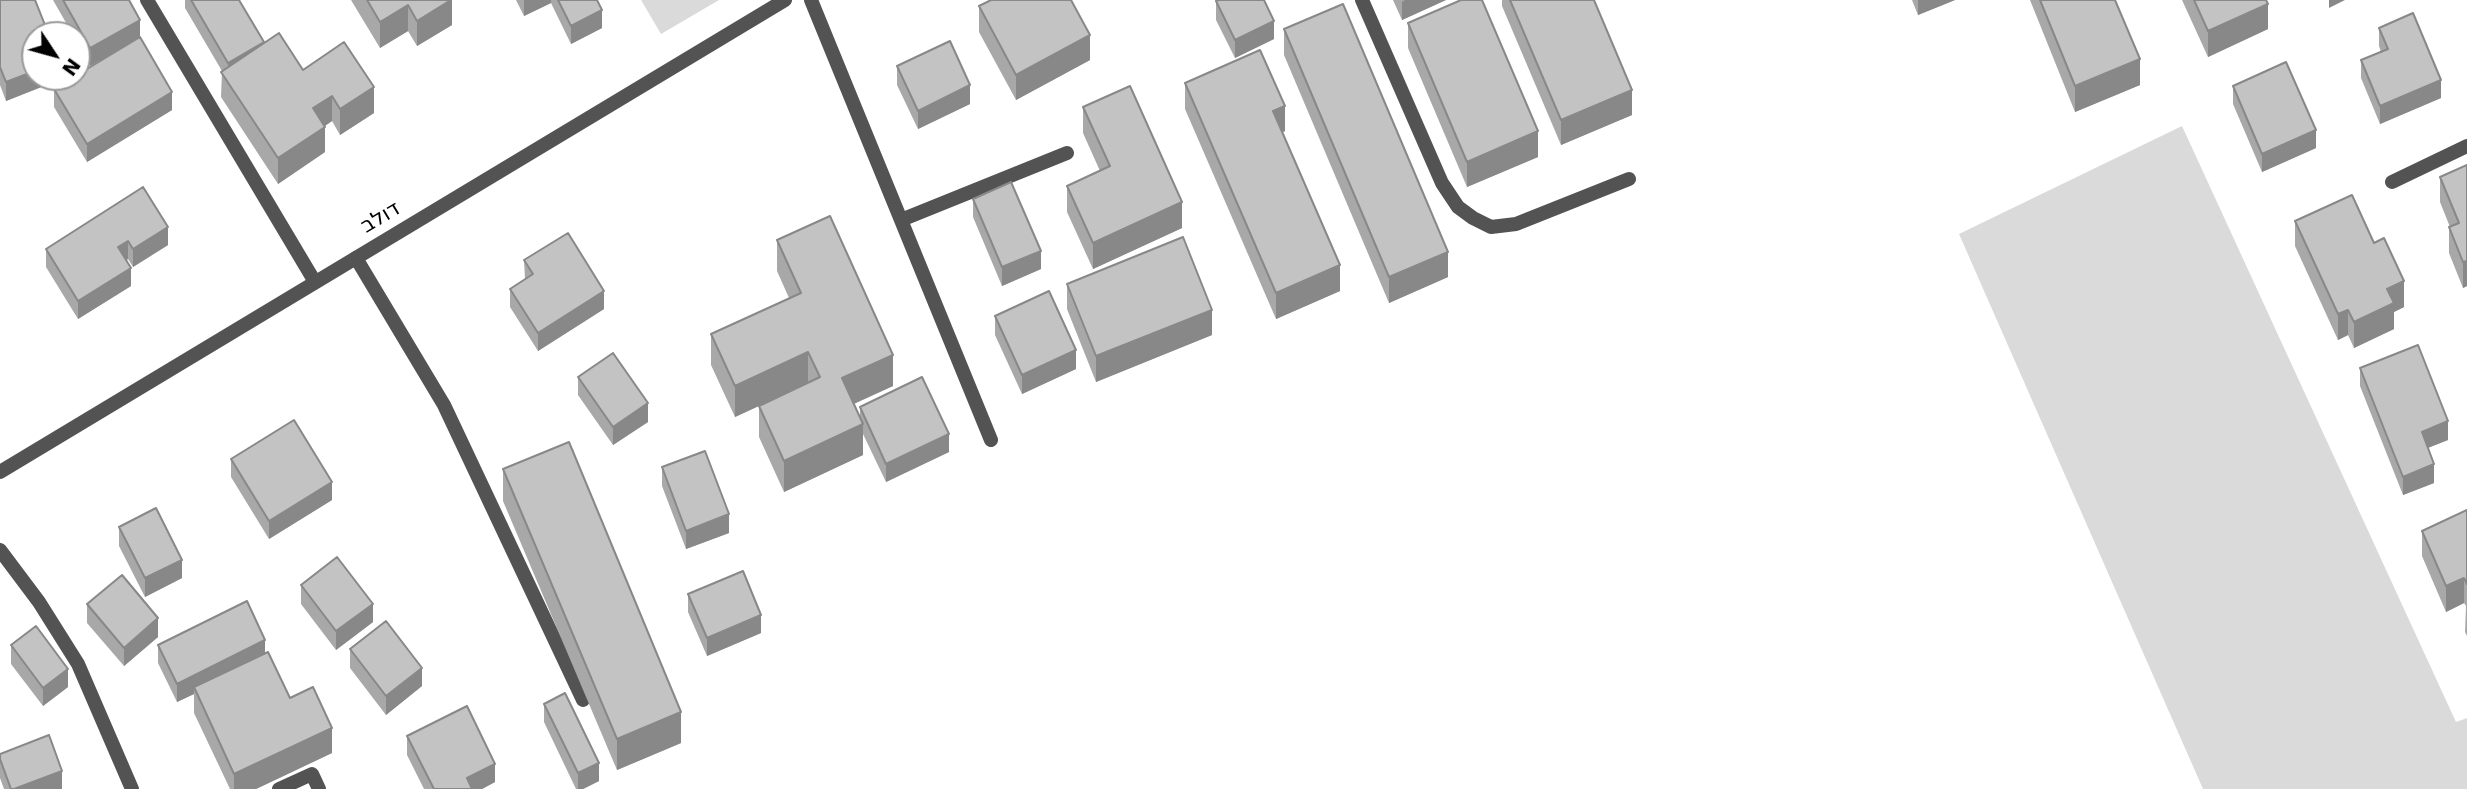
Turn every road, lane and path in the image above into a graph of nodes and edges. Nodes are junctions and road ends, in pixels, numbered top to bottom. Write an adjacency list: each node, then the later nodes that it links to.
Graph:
1 (147, 0): 11 (street)
2 (785, 0): 10 (street, דולב)
3 (811, 0): 9 (street)
4 (1362, 0): 7 (street)
5 (2467, 146): 8 (street)
6 (1068, 153): 9 (street)
7 (1629, 179)
8 (2392, 182)
9 (901, 220): 12 (street)
10 (356, 258): 11 (street, דולב); 15 (street)
11 (315, 282): 13 (street, דולב)
12 (992, 440)
13 (0, 472)
14 (0, 550): 16 (street)
15 (583, 700)
16 (132, 789)
17 (279, 789): 18 (street)
18 (319, 789)

